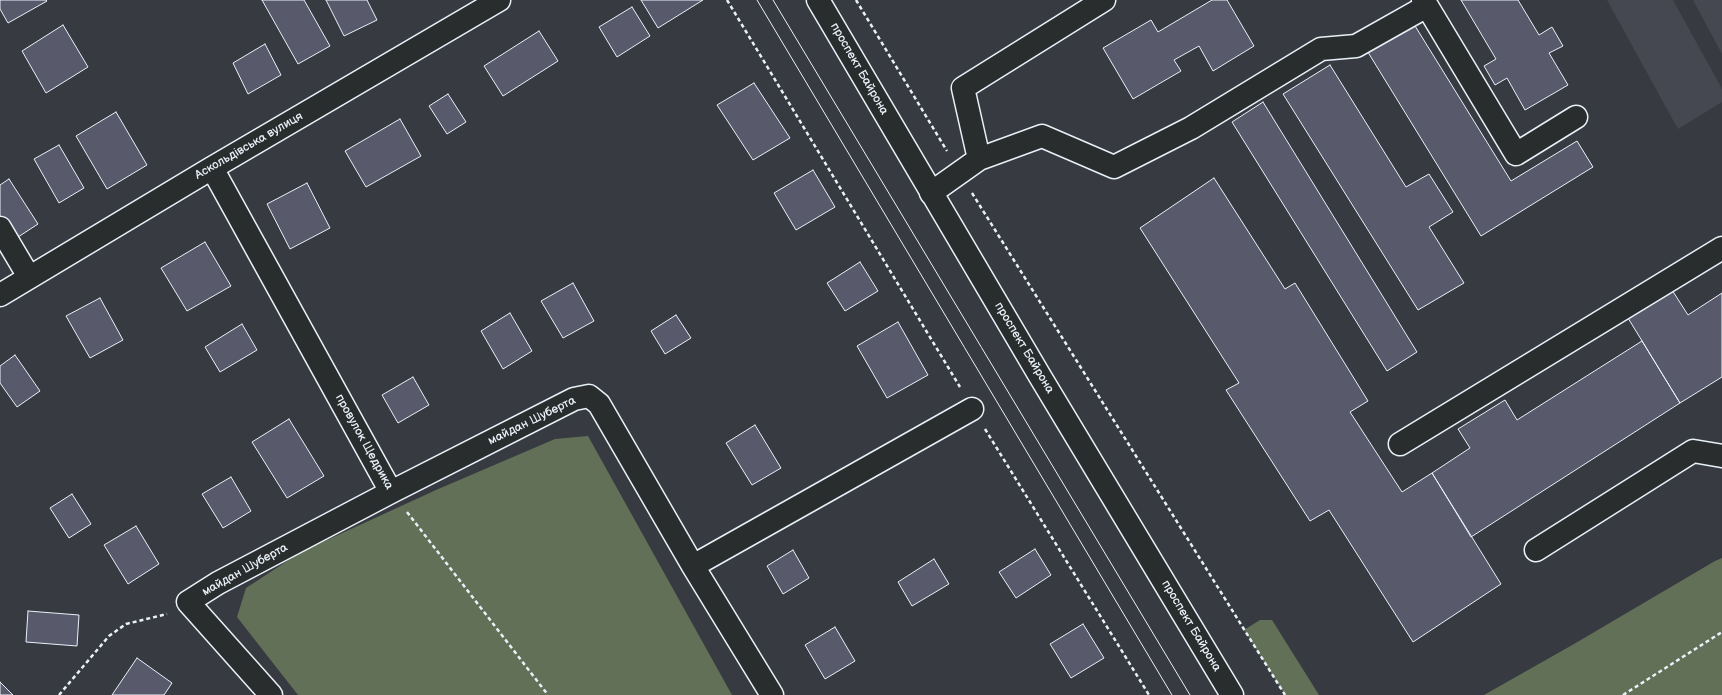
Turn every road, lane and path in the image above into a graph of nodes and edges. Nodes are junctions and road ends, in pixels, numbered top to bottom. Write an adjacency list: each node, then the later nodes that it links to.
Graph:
1 (499, 0): 9 (street, Аскольдівська вулиця)
2 (727, 0): 16 (path)
3 (818, 0): 11 (street, проспект Байрона)
4 (856, 0): 10 (path)
5 (1104, 0): 8 (street)
6 (1425, 3): 7 (street); 8 (street)
7 (1576, 117)
8 (979, 160): 10 (street)
9 (212, 168): 14 (street, Аскольдівська вулиця); 19 (street, провулок Щедрика)
10 (960, 174): 11 (street); 30 (path)
11 (931, 193): 29 (street, проспект Байрона)
12 (0, 228): 14 (street)
13 (1722, 248): 17 (street)
14 (29, 277): 15 (street, Аскольдівська вулиця)
15 (0, 295)
16 (972, 409): 21 (street); 28 (path)
17 (1400, 444)
18 (1722, 456): 20 (street)
19 (391, 492): 21 (street, майдан Шуберта); 22 (street, майдан Шуберта); 26 (path, провулок Щедрика)
20 (1536, 550)
21 (693, 566): 27 (street, майдан Шуберта)
22 (188, 602): 24 (path, майдан Шуберта); 25 (street, майдан Шуберта)
23 (1722, 632): 31 (path)
24 (59, 695)
25 (271, 695)
26 (548, 695)
27 (772, 695)
28 (1149, 695)
29 (1232, 695)
30 (1285, 695)
31 (1623, 695)

